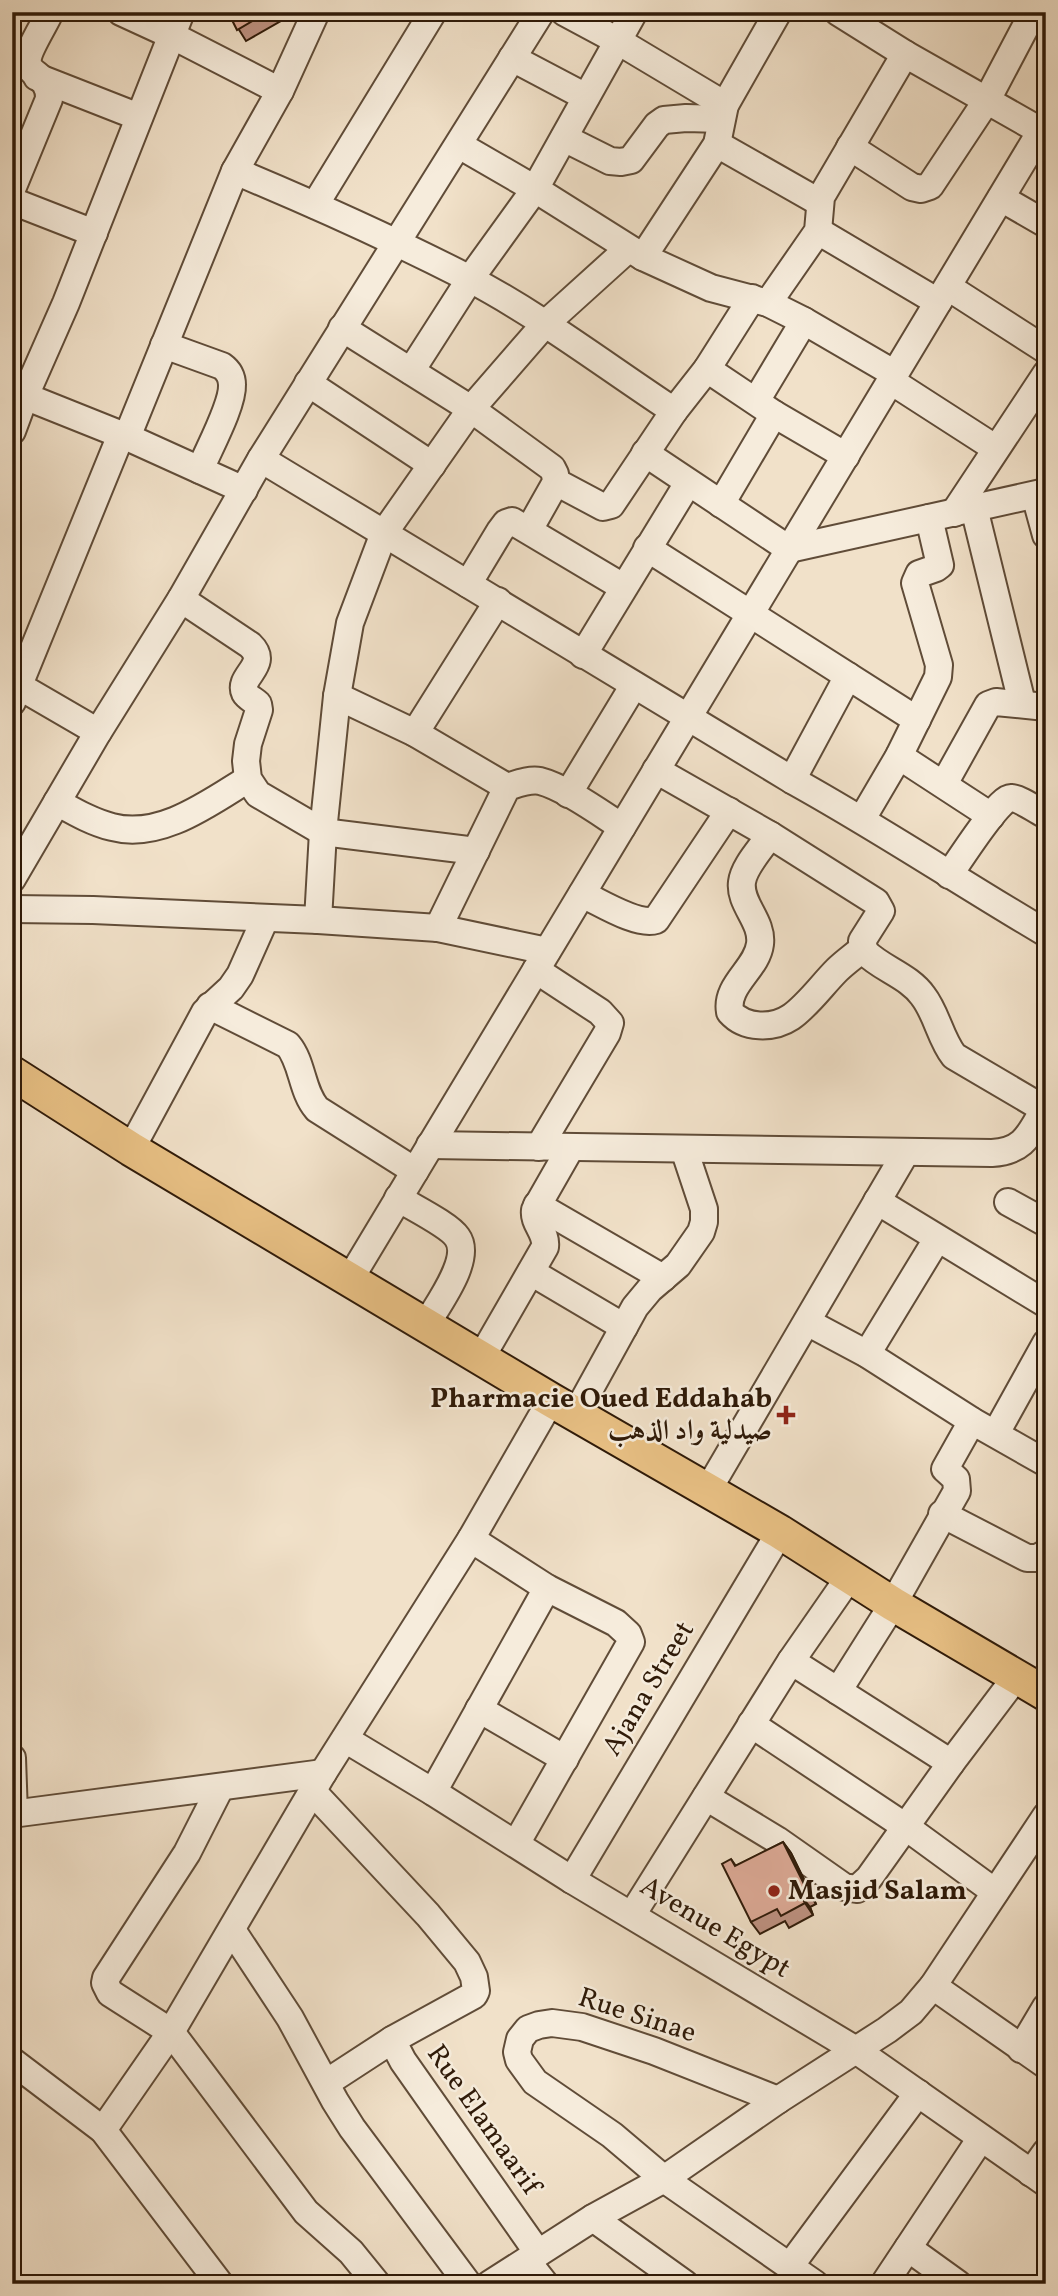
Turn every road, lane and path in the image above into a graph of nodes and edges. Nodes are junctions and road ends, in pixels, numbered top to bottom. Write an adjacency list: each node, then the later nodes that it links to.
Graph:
1 (50, 12): 16 (street)
2 (121, 12): 11 (street)
3 (317, 12): 17 (street)
4 (433, 12): 32 (street)
5 (541, 12): 14 (street)
6 (564, 12): 12 (street)
7 (634, 12): 12 (street)
8 (778, 12): 21 (street)
9 (838, 12): 13 (street)
10 (1025, 12): 19 (street)
11 (176, 23): 17 (street); 20 (street)
12 (618, 41): 18 (street); 21 (street)
13 (905, 54): 19 (street); 25 (street)
14 (512, 58): 18 (street); 24 (street)
15 (12, 66): 16 (street)
16 (43, 80): 20 (street); 27 (street)
17 (280, 91): 26 (street)
18 (586, 97): 23 (street)
19 (987, 100): 22 (street); 25 (street)
20 (139, 117): 35 (street)
21 (721, 123): 23 (street); 31 (street); 37 (street)
22 (1044, 132): 29 (street)
23 (564, 138): 28 (street)
24 (458, 145): 28 (street); 36 (street)
25 (850, 147): 31 (street)
26 (235, 171): 32 (street); 44 (street)
27 (12, 189)
28 (535, 189): 37 (street); 38 (street)
29 (1001, 198): 33 (street); 39 (street)
30 (12, 201): 35 (street)
31 (819, 202): 34 (street)
32 (315, 205): 36 (street)
33 (1046, 224)
34 (818, 231): 39 (street); 40 (street)
35 (94, 233): 51 (street)
36 (395, 243): 38 (street); 43 (street)
37 (635, 253): 40 (street); 42 (street)
38 (470, 279): 42 (street); 47 (street)
39 (943, 294): 45 (street); 48 (street)
40 (760, 301): 41 (street); 46 (street)
41 (804, 321): 48 (street); 52 (street)
42 (544, 324): 53 (street); 54 (street)
43 (342, 328): 47 (street); 50 (street)
44 (164, 345): 56 (street); 62 (street)
45 (1046, 351)
46 (707, 369): 52 (street); 54 (street)
47 (411, 371): 53 (street)
48 (893, 378): 57 (street); 59 (street)
49 (1044, 381): 57 (street)
50 (308, 383): 60 (street); 61 (street)
51 (18, 394): 55 (street); 56 (street)
52 (765, 407): 59 (street); 67 (street)
53 (471, 409): 61 (street); 63 (street)
54 (674, 411): 58 (street)
55 (12, 431)
56 (124, 436): 62 (street); 82 (street)
57 (995, 447): 68 (street)
58 (646, 453): 63 (street); 64 (street)
59 (846, 456): 73 (street)
60 (261, 459): 65 (street); 70 (street)
61 (432, 465): 70 (street)
62 (200, 470): 65 (street)
63 (556, 482): 69 (street)
64 (688, 483): 67 (street); 72 (street)
65 (244, 490): 76 (street)
66 (1040, 494): 68 (street); 71 (street)
67 (721, 504): 73 (street)
68 (952, 513): 73 (street); 84 (street); 86 (street)
69 (529, 530): 74 (street); 75 (street)
70 (384, 533): 74 (street); 83 (street)
71 (1046, 535)
72 (647, 548): 75 (street); 78 (street)
73 (789, 549): 78 (street)
74 (468, 584): 77 (street)
75 (622, 587): 79 (street)
76 (181, 598): 87 (street); 91 (street)
77 (498, 601): 79 (street); 88 (street)
78 (751, 613): 80 (street); 85 (street)
79 (583, 654): 81 (street)
80 (848, 676): 86 (street); 92 (street)
81 (634, 685): 85 (street); 95 (street)
82 (15, 689): 87 (street)
83 (337, 696): 88 (street); 102 (street)
84 (1034, 705): 93 (street)
85 (689, 716): 90 (street); 92 (street)
86 (917, 720): 89 (street)
87 (98, 732): 96 (street)
88 (415, 733): 94 (street)
89 (899, 756): 93 (street); 100 (street)
90 (656, 770): 97 (street); 101 (street)
91 (248, 779): 96 (street); 102 (street)
92 (792, 780): 100 (street)
93 (944, 784): 99 (street)
94 (507, 787): 95 (street); 104 (street)
95 (568, 794): 101 (street)
96 (57, 802): 106 (street)
97 (729, 811): 103 (street); 107 (street)
98 (1046, 815): 99 (street)
99 (991, 816): 105 (street)
100 (862, 819): 105 (street)
101 (622, 827): 107 (street)
102 (323, 832): 104 (street); 110 (street)
103 (770, 835): 113 (street); 113 (street)
104 (476, 851): 111 (street)
105 (949, 875): 112 (street)
106 (12, 878)
107 (582, 894): 114 (street)
108 (12, 909): 109 (street)
109 (265, 919): 110 (street); 115 (street)
110 (318, 920): 111 (street)
111 (438, 928): 114 (street)
112 (1046, 933)
113 (862, 949): 117 (street)
114 (542, 960): 118 (street); 119 (street)
115 (210, 1006): 121 (street); 124 (street)
116 (12, 1073): 121 (main road)
117 (1045, 1107): 123 (street)
118 (430, 1145): 119 (street); 124 (street)
119 (539, 1147): 120 (street)
120 (571, 1147): 122 (street); 128 (street)
121 (131, 1149): 133 (main road)
122 (684, 1149): 123 (street); 132 (street)
123 (906, 1152): 126 (street)
124 (415, 1171): 125 (street)
125 (398, 1198): 133 (street); 136 (street)
126 (877, 1201): 130 (street); 135 (street)
127 (1008, 1202): 129 (street)
128 (537, 1205): 131 (street); 132 (street)
129 (1046, 1223)
130 (937, 1239): 134 (street); 139 (street)
131 (531, 1272): 137 (street); 140 (street)
132 (663, 1278): 137 (street)
133 (350, 1279): 136 (main road)
134 (1046, 1304)
135 (807, 1322): 139 (street); 145 (street)
136 (426, 1325): 140 (main road)
137 (624, 1327): 141 (street)
138 (1046, 1343): 143 (street)
139 (867, 1354): 142 (street)
140 (481, 1358): 141 (main road)
141 (564, 1407): 145 (main road); 148 (street)
142 (972, 1421): 143 (street); 146 (street)
143 (996, 1433): 144 (street)
144 (1046, 1463)
145 (708, 1490): 147 (main road)
146 (942, 1514): 149 (street); 152 (street)
147 (780, 1532): 150 (main road); 171 (street, Ajana Street)
148 (471, 1539): 151 (street); 159 (street)
149 (1046, 1553)
150 (850, 1576): 152 (main road); 153 (street)
151 (547, 1588): 157 (street); 161 (street)
152 (893, 1604): 154 (main road); 155 (street)
153 (791, 1661): 155 (street); 158 (street)
154 (1016, 1677): 156 (main road); 162 (street)
155 (838, 1691): 162 (street)
156 (1046, 1694)
157 (479, 1709): 161 (street); 165 (street)
158 (751, 1724): 166 (street); 169 (street)
159 (345, 1739): 163 (street); 165 (street, Avenue Egypt)
160 (12, 1758): 167 (street)
161 (565, 1759): 170 (street)
162 (951, 1763): 169 (street)
163 (318, 1782): 164 (street); 174 (street); 178 (street, Rue Elamaarif)
164 (220, 1788): 167 (street); 177 (street)
165 (433, 1792): 170 (street, Avenue Egypt)
166 (706, 1797): 169 (street); 173 (street)
167 (13, 1814)
168 (1044, 1824): 172 (street)
169 (906, 1827): 172 (street)
170 (516, 1844): 171 (street, Avenue Egypt)
171 (572, 1880): 173 (street, Avenue Egypt)
172 (995, 1892): 175 (street)
173 (632, 1915): 180 (street, Avenue Egypt)
174 (232, 1930): 177 (street); 183 (street)
175 (933, 1986): 179 (street); 180 (street)
176 (1046, 2007): 179 (street)
177 (171, 2032): 186 (street); 196 (street)
178 (392, 2040): 183 (street); 192 (street, Rue Elamaarif)
179 (1021, 2049): 182 (street)
180 (856, 2050): 184 (street, Avenue Egypt); 185 (street)
181 (12, 2061): 186 (street)
182 (1046, 2065)
183 (326, 2083): 197 (street)
184 (918, 2093): 187 (street, Avenue Egypt); 194 (street)
185 (778, 2099): 189 (street); 189 (street, Rue Sinae)
186 (103, 2130): 195 (street)
187 (981, 2138): 188 (street, Avenue Egypt); 191 (street)
188 (1041, 2170)
189 (664, 2179): 190 (street); 194 (street)
190 (593, 2218): 192 (street); 193 (street)
191 (908, 2248): 203 (street); 204 (street)
192 (532, 2257): 198 (street); 199 (street, Rue Elamaarif)
193 (649, 2258): 200 (street); 201 (street)
194 (790, 2266): 202 (street)
195 (220, 2284)
196 (377, 2284)
197 (468, 2284)
198 (490, 2284)
199 (545, 2284)
200 (656, 2284)
201 (685, 2284)
202 (815, 2284)
203 (884, 2284)
204 (958, 2284)

